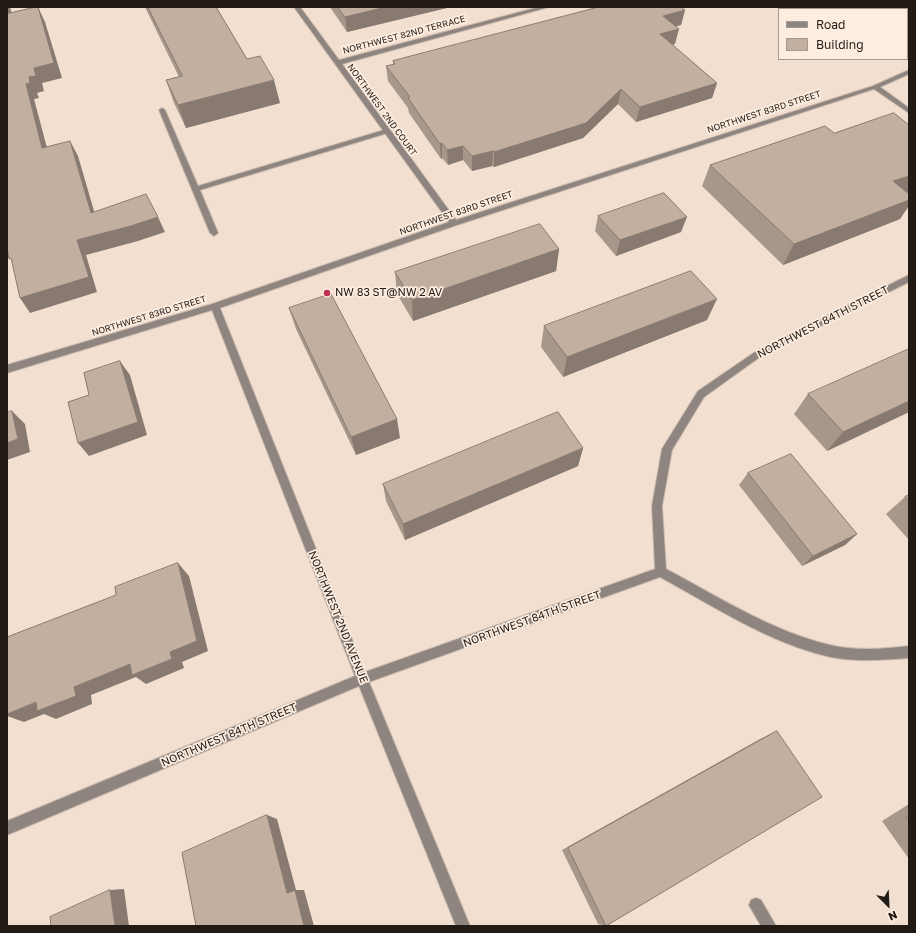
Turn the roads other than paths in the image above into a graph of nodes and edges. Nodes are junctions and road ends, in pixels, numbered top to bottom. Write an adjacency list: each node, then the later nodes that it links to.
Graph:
1 (297, 7): 3 (street, NORTHWEST 2ND COURT)
2 (546, 7): 3 (street, NORTHWEST 82ND TERRACE)
3 (337, 63): 8 (street, NORTHWEST 2ND COURT)
4 (909, 72): 5 (street, NORTHWEST 83RD STREET)
5 (875, 87): 7 (street); 10 (street, NORTHWEST 83RD STREET)
6 (162, 110): 9 (street)
7 (909, 111)
8 (387, 132): 9 (street); 10 (street, NORTHWEST 2ND COURT)
9 (196, 189): 11 (street)
10 (454, 223): 13 (street, NORTHWEST 83RD STREET)
11 (214, 232)
12 (909, 278): 15 (street, NORTHWEST 84TH STREET)
13 (215, 306): 14 (street, NORTHWEST 83RD STREET); 17 (street, NORTHWEST 2ND AVENUE)
14 (7, 368)
15 (661, 572): 16 (street); 17 (street, NORTHWEST 84TH STREET)
16 (909, 652)
17 (362, 679): 18 (street, NORTHWEST 84TH STREET); 20 (street, NORTHWEST 2ND AVENUE)
18 (7, 828)
19 (756, 905): 21 (street)
20 (463, 926)
21 (769, 926)

